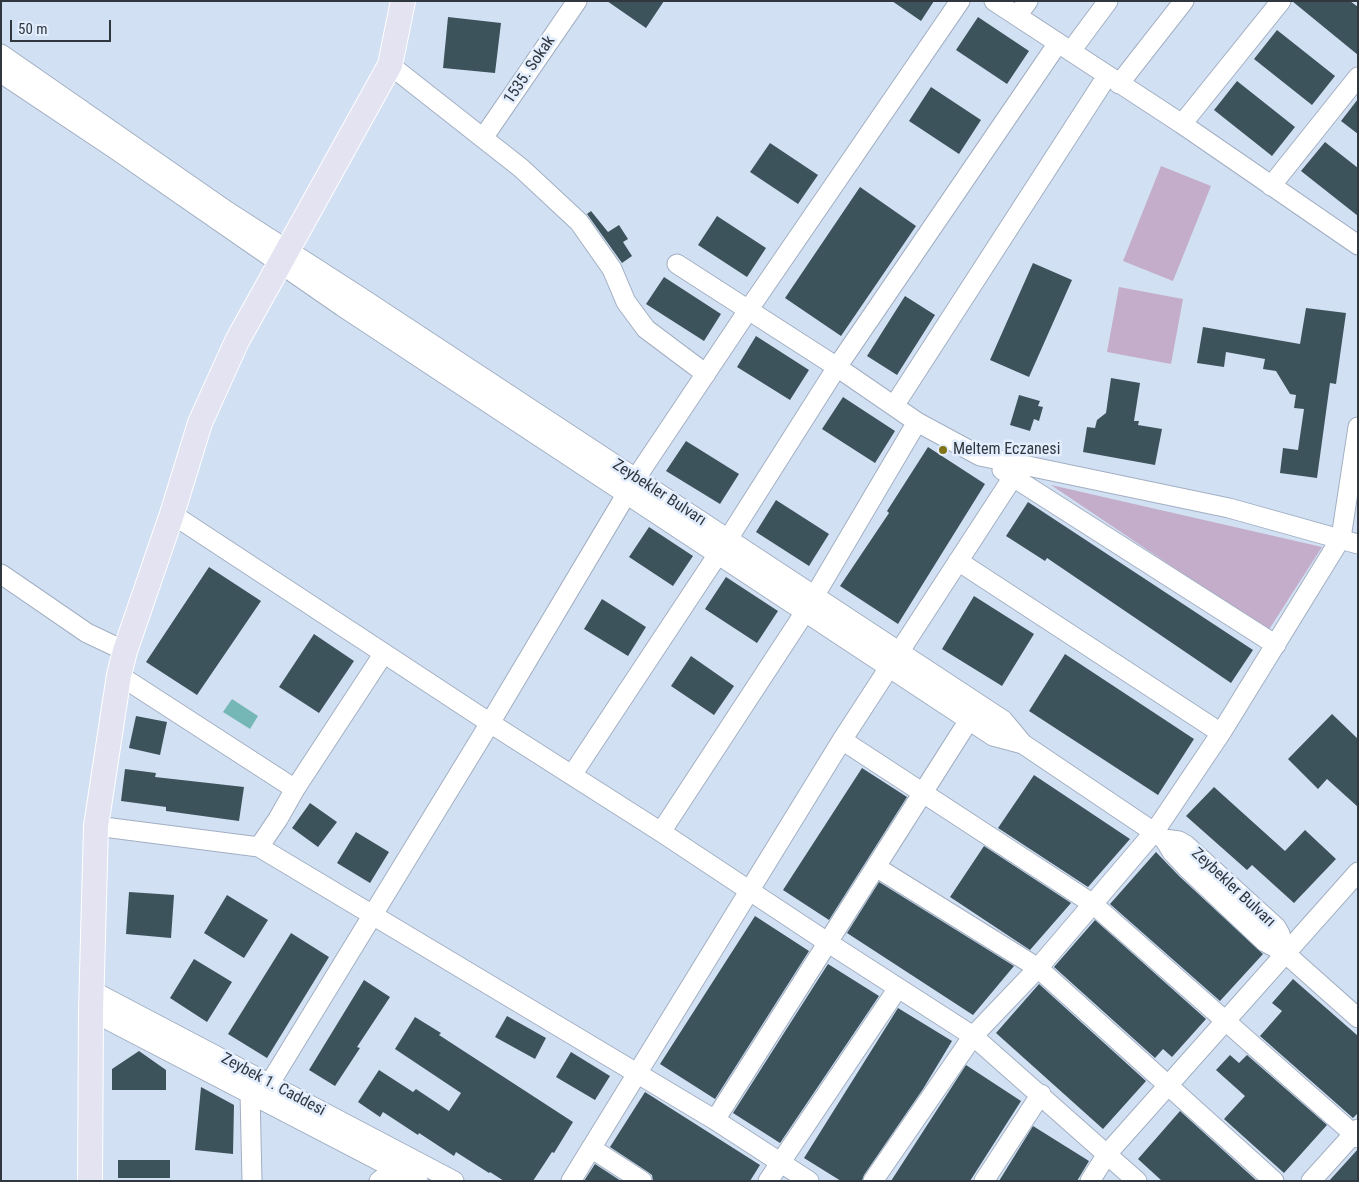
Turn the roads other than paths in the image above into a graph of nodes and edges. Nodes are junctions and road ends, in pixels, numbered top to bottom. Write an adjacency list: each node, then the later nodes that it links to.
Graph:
1 (403, 1): 11 (main road)
2 (576, 1): 16 (street, 1535. Sokak)
3 (960, 1): 21 (street)
4 (994, 1): 8 (street)
5 (1108, 1): 9 (street)
6 (1184, 1): 14 (street)
7 (1281, 1): 15 (street)
8 (1023, 9): 9 (street)
9 (1064, 47): 14 (street); 23 (street)
10 (1, 54): 19 (street)
11 (390, 65): 16 (street); 19 (main road)
12 (1, 73): 19 (street)
13 (1358, 77): 17 (street)
14 (1113, 80): 15 (street); 26 (street)
15 (1182, 124): 17 (street)
16 (484, 138): 24 (street)
17 (1271, 186): 18 (street)
18 (1358, 245)
19 (284, 257): 22 (street, Zeybekler Bulvarı); 25 (street, Zeybekler Bulvarı); 33 (main road)
20 (677, 264): 21 (street)
21 (749, 309): 23 (street); 24 (street)
22 (455, 359): 25 (street); 31 (street, Zeybekler Bulvarı)
23 (837, 367): 26 (street); 34 (street)
24 (706, 374): 31 (street)
25 (445, 375): 32 (street, Zeybekler Bulvarı)
26 (894, 406): 27 (street)
27 (917, 422): 29 (street); 39 (street)
28 (1358, 427): 35 (street)
29 (980, 456): 30 (street); 35 (street)
30 (1013, 477): 37 (street); 41 (street)
31 (636, 478): 32 (street); 34 (street, Zeybekler Bulvarı)
32 (626, 494): 36 (street, Zeybekler Bulvarı); 48 (street)
33 (172, 514): 42 (main road); 44 (street)
34 (728, 539): 36 (street); 39 (street, Zeybekler Bulvarı)
35 (1350, 541): 41 (street)
36 (718, 554): 40 (street, Zeybekler Bulvarı); 52 (street)
37 (958, 561): 43 (street); 49 (street)
38 (1, 574): 42 (street)
39 (814, 596): 40 (street); 43 (street, Zeybekler Bulvarı)
40 (805, 612): 45 (street, Zeybekler Bulvarı); 56 (street)
41 (1276, 645): 49 (street)
42 (125, 651): 46 (main road)
43 (900, 652): 45 (street); 51 (street, Zeybekler Bulvarı)
44 (384, 654): 48 (street); 53 (street)
45 (890, 668): 47 (street, Zeybekler Bulvarı); 50 (street)
46 (119, 675): 53 (street); 55 (main road)
47 (969, 720): 51 (street, Zeybekler Bulvarı); 54 (street)
48 (490, 723): 52 (street); 63 (street)
49 (1222, 733): 57 (street)
50 (842, 740): 54 (street); 61 (street)
51 (1023, 744): 57 (street, Zeybekler Bulvarı)
52 (572, 775): 56 (street)
53 (295, 789): 58 (street)
54 (924, 794): 59 (street); 62 (street)
55 (96, 826): 58 (street); 68 (main road)
56 (661, 832): 61 (street)
57 (1160, 835): 62 (street); 65 (street, Zeybekler Bulvarı)
58 (259, 847): 63 (street)
59 (876, 867): 64 (street); 66 (street)
60 (1358, 872): 65 (street)
61 (749, 890): 64 (street); 72 (street)
62 (1093, 904): 66 (street); 70 (street)
63 (372, 915): 72 (street); 73 (street)
64 (827, 942): 67 (street); 77 (street)
65 (1285, 954): 69 (street, Zeybekler Bulvarı); 70 (street)
66 (1038, 968): 71 (street); 74 (street)
67 (898, 988): 71 (street); 81 (street)
68 (91, 1001): 73 (street, Zeybek 1. Caddesi); 75 (street, Zeybek 1. Caddesi); 83 (main road)
69 (1358, 1018)
70 (1226, 1022): 74 (street); 78 (street)
71 (972, 1036): 76 (street); 92 (street)
72 (638, 1073): 77 (street); 79 (street)
73 (270, 1083): 87 (street, Zeybek 1. Caddesi)
74 (1169, 1085): 80 (street); 96 (street)
75 (250, 1093): 82 (street, Zeybek 1. Caddesi); 84 (street)
76 (1041, 1094): 80 (street); 93 (street)
77 (715, 1120): 81 (street)
78 (1356, 1134): 97 (street)
79 (591, 1148): 88 (street); 89 (street)
80 (1107, 1154): 94 (street); 95 (street)
81 (780, 1162): 90 (street); 91 (street)
82 (396, 1169): 85 (street); 86 (street, Zeybek 1. Caddesi)
83 (90, 1181)
84 (252, 1181)
85 (379, 1181)
86 (418, 1181)
87 (454, 1181)
88 (571, 1181)
89 (642, 1181)
90 (768, 1181)
91 (809, 1181)
92 (872, 1181)
93 (984, 1181)
94 (1090, 1181)
95 (1137, 1181)
96 (1274, 1181)
97 (1312, 1181)

